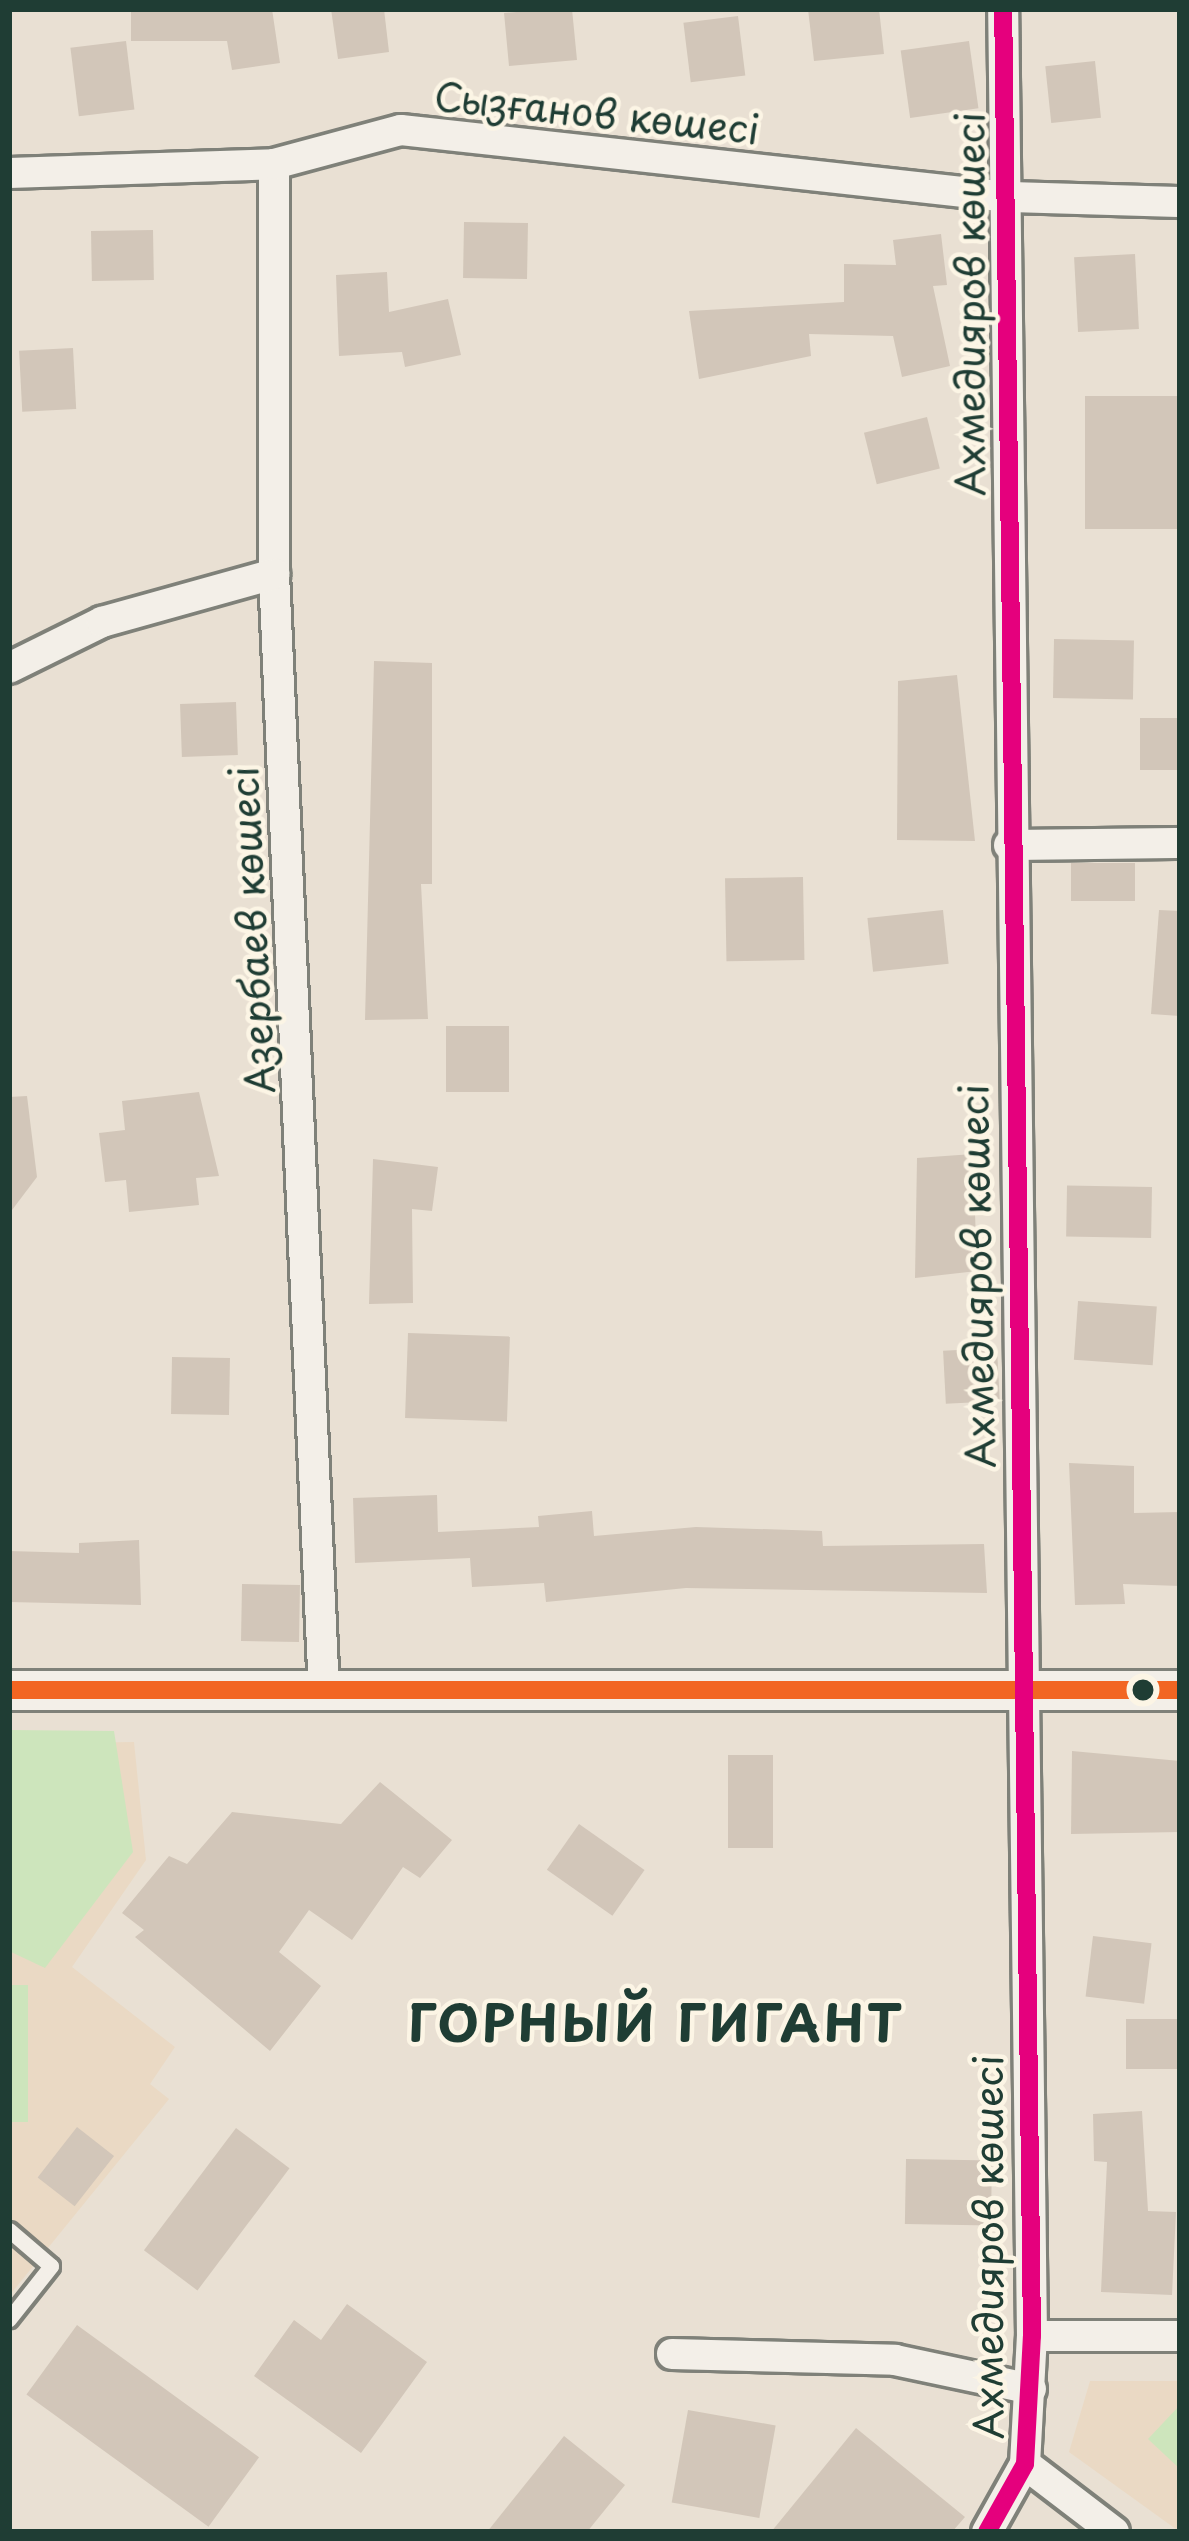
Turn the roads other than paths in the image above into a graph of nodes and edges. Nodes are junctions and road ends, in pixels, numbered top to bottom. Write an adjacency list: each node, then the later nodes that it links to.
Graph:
1 (1004, 9): 4 (street, Ахмедияров көшесі)
2 (274, 164): 3 (street, Сызғанов көшесі); 4 (street, Сызғанов көшесі); 6 (street, Азербаев көшесі)
3 (9, 173)
4 (1009, 197): 5 (street, Сызғанов көшесі); 9 (street, Ахмедияров көшесі)
5 (1180, 202)
6 (274, 574): 7 (street); 13 (street, Азербаев көшесі)
7 (9, 668)
8 (1180, 843): 9 (street)
9 (1009, 845): 11 (street, Ахмедияров көшесі)
10 (9, 1690): 13 (street)
11 (1021, 1690): 12 (street); 13 (street); 16 (street, Ахмедияров көшесі)
12 (1180, 1690)
13 (324, 1692)
14 (9, 2230): 15 (lane)
15 (9, 2319)
16 (1032, 2336): 17 (street); 19 (street, Ахмедияров көшесі)
17 (1180, 2336)
18 (672, 2354): 19 (street)
19 (1031, 2389): 20 (street, Ахмедияров көшесі)
20 (1025, 2464): 21 (street, Ахмедияров көшесі); 22 (street)
21 (988, 2532)
22 (1114, 2532)

